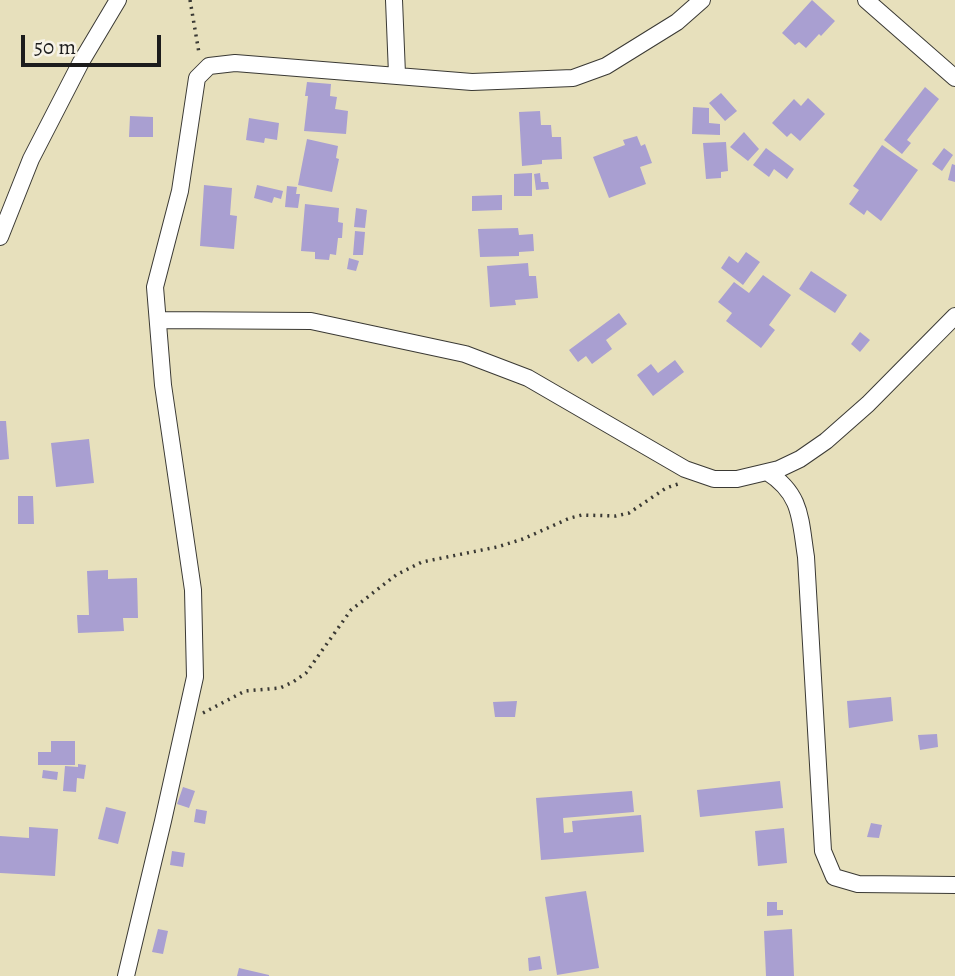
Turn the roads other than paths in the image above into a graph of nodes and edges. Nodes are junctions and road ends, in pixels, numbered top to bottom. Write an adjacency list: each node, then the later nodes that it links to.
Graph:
1 (118, 0): 7 (street)
2 (394, 0): 5 (street)
3 (702, 0): 5 (street)
4 (866, 0): 6 (street)
5 (397, 74): 9 (street)
6 (955, 78)
7 (0, 237)
8 (955, 316): 10 (street)
9 (160, 320): 10 (street); 12 (street)
10 (767, 472): 11 (street)
11 (955, 885)
12 (126, 976)

